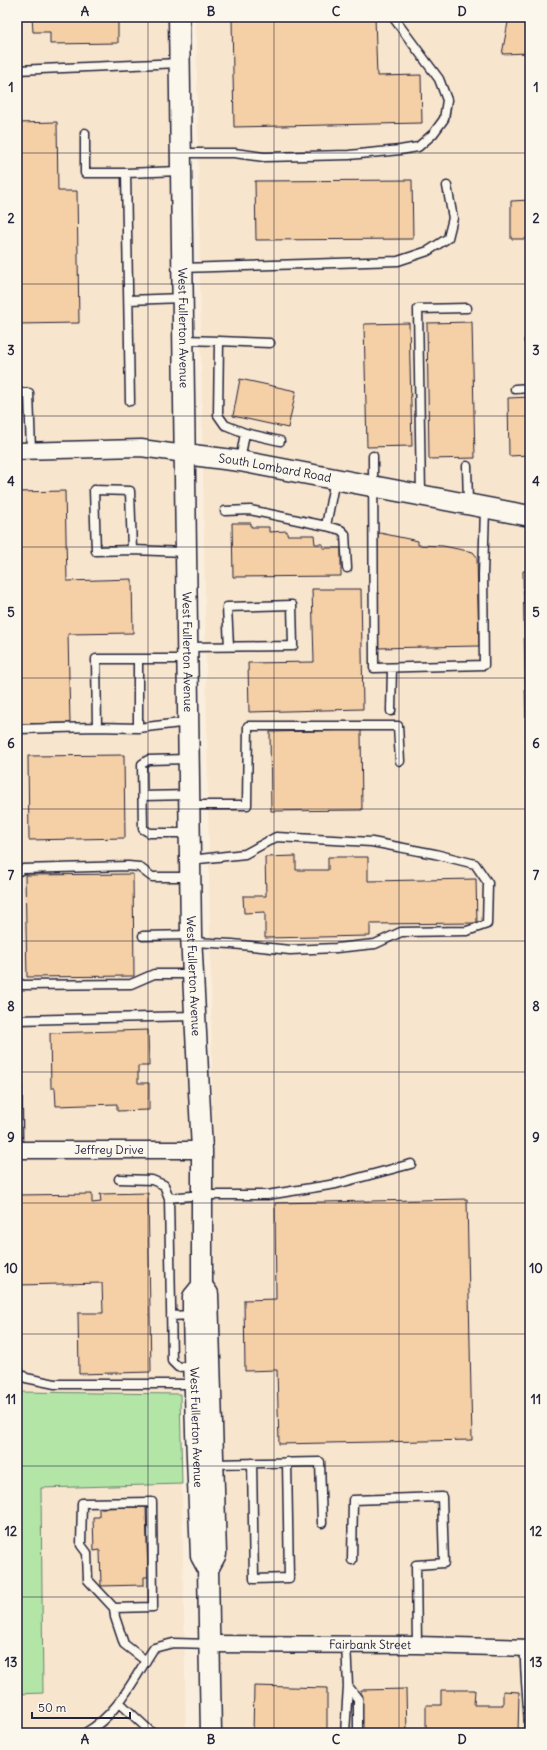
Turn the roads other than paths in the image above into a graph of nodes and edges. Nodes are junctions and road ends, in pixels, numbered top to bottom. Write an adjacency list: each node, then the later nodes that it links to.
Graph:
1 (179, 17): 3 (street, West Fullerton Avenue)
2 (393, 17): 6 (lane)
3 (180, 63): 4 (lane); 6 (street, West Fullerton Avenue)
4 (17, 70)
5 (85, 133): 7 (lane)
6 (180, 162): 7 (lane); 9 (street, West Fullerton Avenue)
7 (126, 173): 11 (lane)
8 (447, 186): 9 (lane)
9 (182, 268): 10 (street, West Fullerton Avenue)
10 (182, 298): 11 (lane); 13 (street, West Fullerton Avenue)
11 (129, 300): 19 (lane)
12 (467, 308): 29 (lane)
13 (183, 340): 14 (lane); 23 (street, West Fullerton Avenue)
14 (219, 341): 15 (lane); 20 (lane)
15 (270, 343)
16 (530, 388): 17 (lane)
17 (515, 389)
18 (17, 393): 22 (lane)
19 (130, 400)
20 (245, 433): 21 (lane); 25 (lane)
21 (280, 441)
22 (24, 451): 23 (street, South Lombard Road)
23 (185, 454): 25 (street, South Lombard Road); 35 (street, West Fullerton Avenue)
24 (373, 456): 28 (lane)
25 (240, 461): 27 (street, South Lombard Road)
26 (467, 466): 30 (lane)
27 (335, 479): 28 (street, South Lombard Road); 33 (lane)
28 (373, 486): 29 (street, South Lombard Road); 40 (lane)
29 (421, 495): 30 (street, South Lombard Road)
30 (476, 506): 32 (street, South Lombard Road); 40 (lane)
31 (225, 511): 33 (lane)
32 (530, 516)
33 (326, 526): 36 (lane)
34 (132, 550): 34 (lane); 35 (lane)
35 (186, 552): 38 (street, West Fullerton Avenue)
36 (347, 568)
37 (229, 646): 37 (lane); 38 (lane)
38 (188, 653): 39 (lane); 42 (street, West Fullerton Avenue)
39 (138, 659): 43 (lane); 44 (lane)
40 (392, 668): 41 (lane)
41 (392, 711)
42 (189, 722): 44 (lane); 46 (street, West Fullerton Avenue)
43 (97, 728): 44 (lane); 45 (lane)
44 (138, 728)
45 (17, 729)
46 (189, 759): 48 (lane); 49 (street, West Fullerton Avenue)
47 (400, 762): 49 (lane)
48 (143, 796): 49 (lane); 50 (lane)
49 (190, 800): 50 (street, West Fullerton Avenue)
50 (190, 833): 51 (street, West Fullerton Avenue)
51 (191, 869): 52 (lane); 54 (street, West Fullerton Avenue); 54 (lane)
52 (17, 872)
53 (143, 936): 54 (lane)
54 (192, 939): 55 (street, West Fullerton Avenue)
55 (193, 974): 56 (lane); 57 (street, West Fullerton Avenue)
56 (17, 982)
57 (195, 1016): 58 (lane); 61 (street, West Fullerton Avenue)
58 (17, 1020)
59 (17, 1059): 60 (lane)
60 (17, 1150): 61 (street, Jeffrey Drive)
61 (202, 1150): 64 (street, West Fullerton Avenue)
62 (411, 1164): 64 (lane)
63 (119, 1179): 65 (lane)
64 (202, 1195): 65 (lane); 66 (street, West Fullerton Avenue)
65 (169, 1198): 68 (lane)
66 (202, 1286): 67 (street, West Fullerton Avenue); 73 (street, West Fullerton Avenue)
67 (193, 1315): 68 (lane); 70 (street, West Fullerton Avenue)
68 (171, 1316): 70 (lane)
69 (17, 1371): 70 (lane)
70 (194, 1375): 76 (street, West Fullerton Avenue)
71 (287, 1462): 72 (lane); 72 (lane); 74 (lane)
72 (252, 1463): 73 (lane)
73 (213, 1464): 76 (street, West Fullerton Avenue)
74 (322, 1524)
75 (352, 1560): 80 (lane)
76 (208, 1569): 78 (street, West Fullerton Avenue)
77 (114, 1608): 77 (lane); 82 (lane)
78 (210, 1644): 79 (street, Fairbank Street); 82 (lane); 87 (street, West Fullerton Avenue)
79 (346, 1644): 80 (street, Fairbank Street); 83 (lane)
80 (417, 1645): 81 (street, Fairbank Street)
81 (528, 1648): 90 (lane)
82 (146, 1661): 84 (lane)
83 (348, 1686): 88 (lane); 89 (lane)
84 (119, 1702): 85 (lane); 86 (lane)
85 (85, 1733)
86 (152, 1733)
87 (211, 1733)
88 (345, 1733)
89 (358, 1733)
90 (529, 1733)

